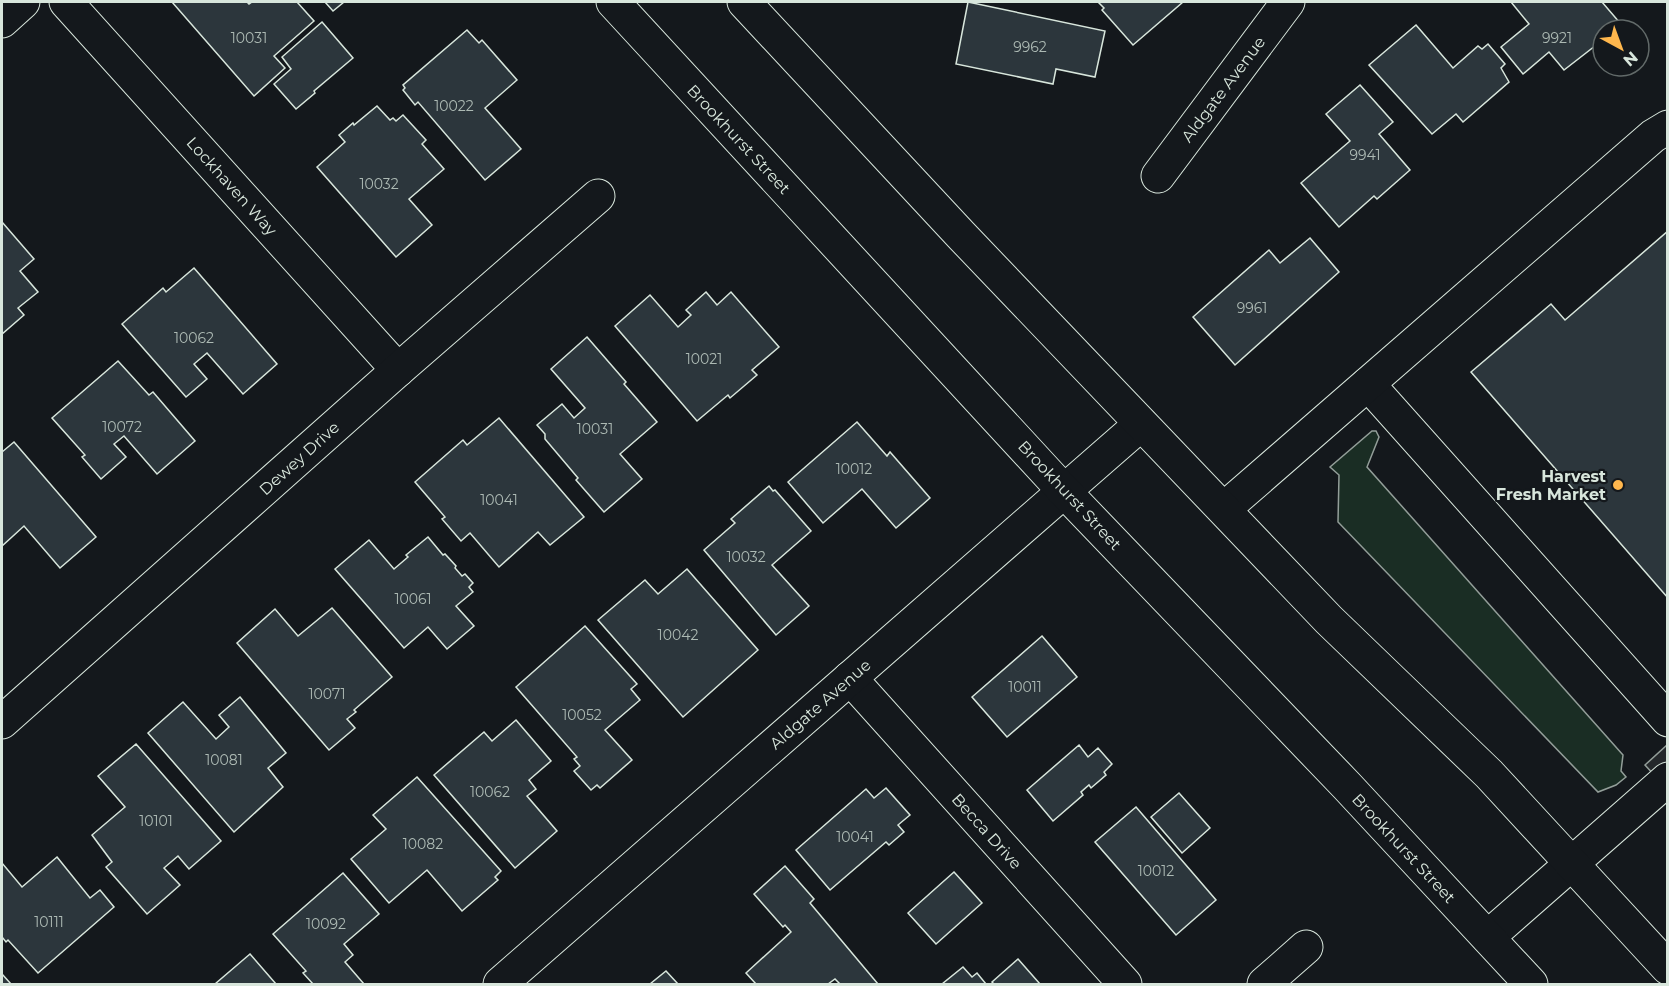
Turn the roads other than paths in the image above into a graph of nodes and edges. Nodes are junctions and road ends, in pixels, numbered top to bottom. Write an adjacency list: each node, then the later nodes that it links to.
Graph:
1 (24, 2): 6 (street)
2 (66, 2): 10 (street, Lockhaven Way)
3 (613, 2): 13 (street, Brookhurst Street)
4 (744, 2): 12 (street)
5 (1288, 2): 8 (street, Aldgate Avenue)
6 (2, 21)
7 (1668, 127): 11 (street)
8 (1158, 176)
9 (598, 196): 10 (street, Dewey Drive)
10 (398, 370): 17 (street, Dewey Drive)
11 (1368, 384): 14 (street); 16 (street)
12 (1141, 423): 13 (street, Aldgate Avenue); 14 (street)
13 (1064, 491): 15 (street, Aldgate Avenue); 20 (street, Brookhurst Street)
14 (1224, 509): 19 (street)
15 (850, 678): 23 (street, Aldgate Avenue); 24 (street, Becca Drive)
16 (1668, 720)
17 (2, 722)
18 (1668, 779): 19 (street)
19 (1571, 863): 20 (street); 22 (street)
20 (1488, 937): 26 (street, Brookhurst Street)
21 (1306, 947): 25 (street)
22 (1668, 968)
23 (500, 984)
24 (1125, 984)
25 (1264, 984)
26 (1531, 984)

